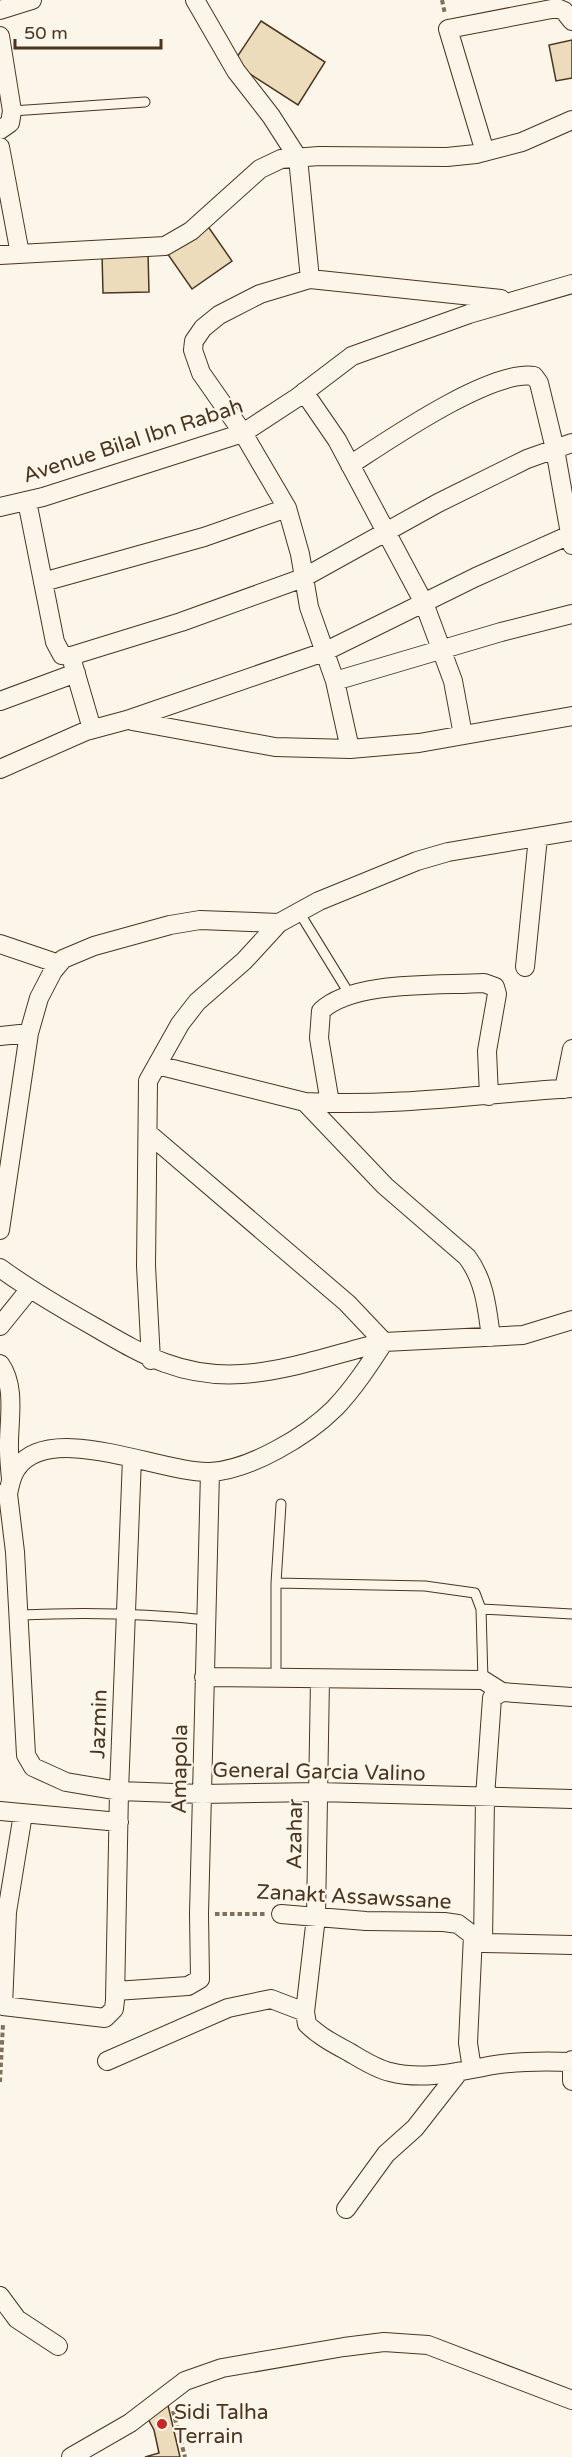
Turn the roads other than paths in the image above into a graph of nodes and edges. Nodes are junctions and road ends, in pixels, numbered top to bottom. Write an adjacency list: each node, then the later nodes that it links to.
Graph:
1 (32, 0): 3 (street)
2 (195, 0): 12 (street)
3 (0, 10)
4 (572, 21): 11 (street)
5 (0, 36): 7 (street)
6 (145, 102): 7 (lane)
7 (12, 111): 9 (street)
8 (572, 120): 11 (street)
9 (0, 130)
10 (0, 147): 13 (street)
11 (484, 152): 12 (street)
12 (298, 158): 13 (street); 15 (street)
13 (20, 254): 14 (street)
14 (0, 255)
15 (310, 279): 17 (street); 19 (street)
16 (572, 284): 17 (street, Avenue Bilal Ibn Rabah)
17 (514, 299): 18 (street, Avenue Bilal Ibn Rabah)
18 (304, 392): 19 (street, Avenue Bilal Ibn Rabah); 21 (street)
19 (243, 433): 22 (street, Avenue Bilal Ibn Rabah); 24 (street)
20 (563, 446): 21 (street); 25 (street); 26 (street)
21 (350, 465): 25 (street)
22 (27, 501): 23 (street, Avenue Bilal Ibn Rabah); 28 (street)
23 (0, 507)
24 (287, 508): 27 (street); 28 (street)
25 (387, 532): 27 (street); 29 (street)
26 (571, 538): 29 (street)
27 (303, 578): 32 (street); 33 (street)
28 (43, 582): 33 (street)
29 (424, 603): 31 (street); 32 (street)
30 (572, 614): 31 (street)
31 (444, 650): 34 (street); 39 (street)
32 (324, 652): 34 (street); 37 (street)
33 (74, 665): 35 (street); 38 (street)
34 (335, 681): 40 (street)
35 (1, 699)
36 (572, 716): 39 (street)
37 (127, 720): 38 (street); 40 (street)
38 (92, 729): 41 (street)
39 (463, 735): 40 (street)
40 (350, 749)
41 (0, 769)
42 (572, 831): 43 (street)
43 (538, 837): 44 (street); 48 (street)
44 (299, 912): 45 (street); 49 (lane)
45 (279, 923): 47 (street); 53 (street)
46 (0, 944): 47 (street)
47 (59, 964): 50 (street)
48 (525, 967)
49 (350, 995): 55 (street); 57 (street)
50 (29, 1033): 51 (street); 59 (street)
51 (0, 1036)
52 (572, 1049): 54 (street)
53 (157, 1065): 56 (street); 58 (street)
54 (568, 1089): 55 (street)
55 (489, 1096): 57 (street)
56 (305, 1102): 57 (street); 64 (street)
57 (330, 1103)
58 (148, 1133): 65 (street); 66 (street)
59 (0, 1230)
60 (0, 1268): 61 (street)
61 (29, 1290): 63 (street); 66 (street)
62 (572, 1320): 64 (street)
63 (0, 1326)
64 (491, 1337): 65 (street)
65 (384, 1342): 66 (street); 69 (street)
66 (151, 1360)
67 (0, 1364): 70 (street, General Garcia Valino)
68 (132, 1458): 69 (street); 70 (street); 76 (street, Jazmin)
69 (210, 1472): 77 (street, Amapola)
70 (6, 1489): 75 (street, General Garcia Valino)
71 (281, 1504): 72 (lane)
72 (276, 1583): 73 (lane); 79 (lane)
73 (482, 1609): 74 (lane); 81 (lane)
74 (572, 1614)
75 (20, 1615): 76 (lane); 84 (street, General Garcia Valino)
76 (125, 1615): 77 (lane); 84 (street, Jazmin)
77 (206, 1620): 78 (street, Amapola)
78 (204, 1677): 79 (street); 86 (street, Amapola)
79 (276, 1678): 80 (street)
80 (320, 1679): 81 (street); 85 (street, Azahar)
81 (483, 1680): 82 (street)
82 (502, 1692): 83 (street); 87 (street)
83 (572, 1697)
84 (119, 1791): 86 (street, General Garcia Valino); 91 (street, Jazmin)
85 (318, 1792): 86 (street, General Garcia Valino); 87 (street, General Garcia Valino); 93 (street, Azahar)
86 (202, 1794): 96 (street, Amapola)
87 (485, 1797): 88 (street, General Garcia Valino); 94 (street)
88 (572, 1799)
89 (0, 1811): 90 (street)
90 (23, 1814): 91 (street); 96 (street)
91 (119, 1822): 96 (street, Jazmin)
92 (281, 1914): 93 (street, Zanakt Assawssane)
93 (316, 1917): 94 (street, Zanakt Assawssane); 97 (street, Azahar)
94 (478, 1939): 95 (street, Zanakt Assawssane); 100 (street)
95 (572, 1945)
96 (116, 1991)
97 (305, 2012): 98 (street); 100 (street)
98 (108, 2061)
99 (572, 2061): 100 (street); 101 (street)
100 (465, 2071): 102 (street)
101 (572, 2082)
102 (346, 2209)
103 (0, 2296): 104 (street)
104 (58, 2346)
105 (572, 2400): 106 (street)
106 (71, 2457)

